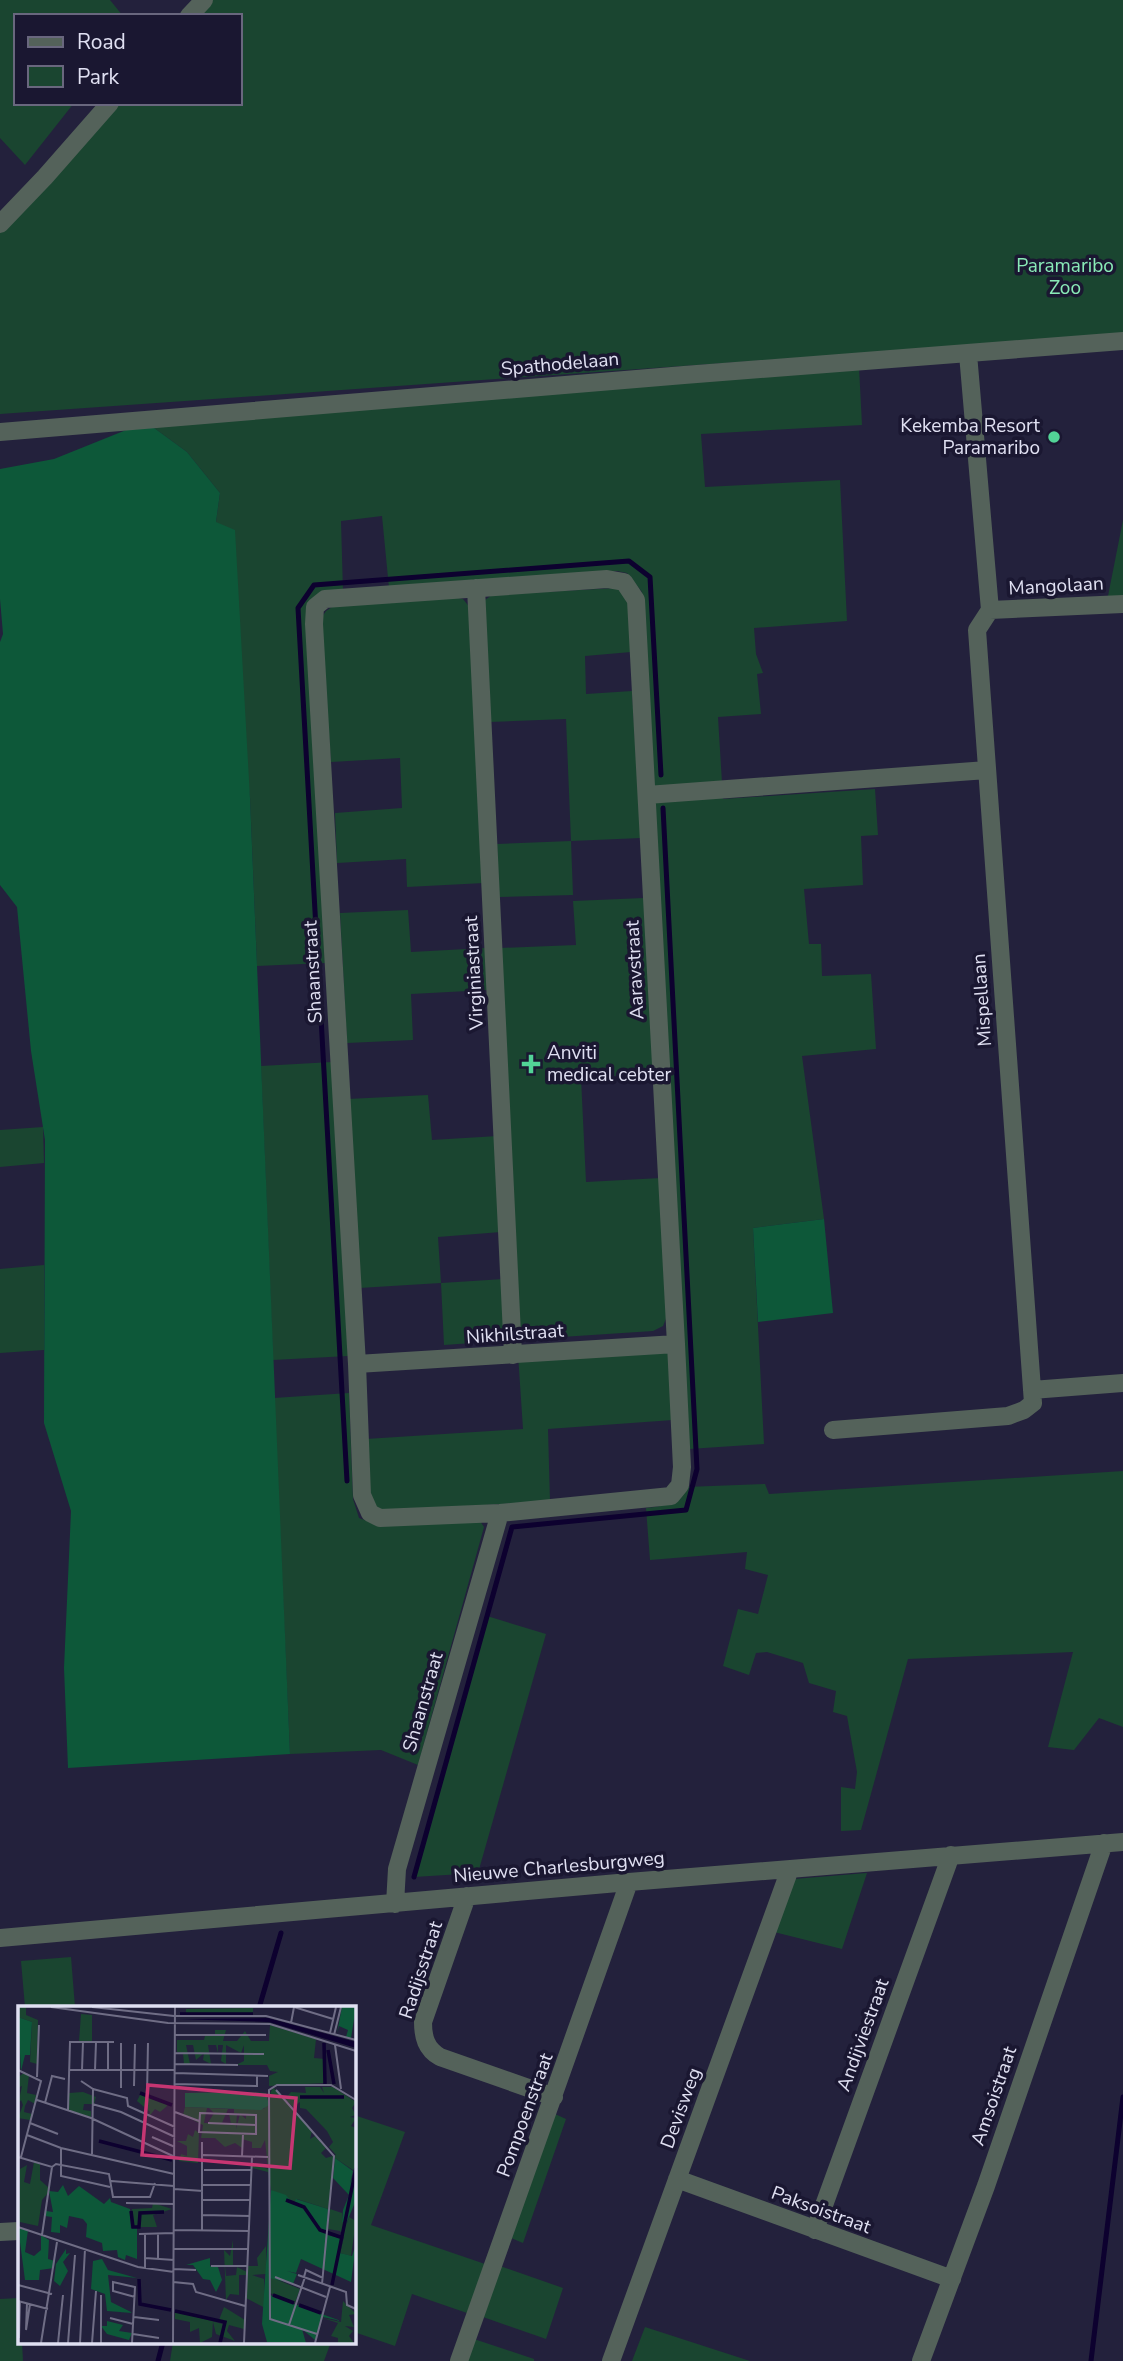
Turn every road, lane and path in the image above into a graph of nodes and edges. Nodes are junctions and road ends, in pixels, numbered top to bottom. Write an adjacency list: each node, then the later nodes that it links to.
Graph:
1 (204, 0): 2 (street)
2 (191, 14)
3 (108, 105): 4 (street)
4 (0, 224)
5 (1123, 341): 6 (street, Spathodelaan)
6 (968, 354): 7 (street, Spathodelaan); 11 (street)
7 (0, 432)
8 (624, 582): 9 (street, Shaanstraat); 13 (street, Aaravstraat)
9 (476, 588): 15 (street, Virginiastraat); 16 (street, Shaanstraat)
10 (1123, 604): 11 (street, Mangolaan)
11 (990, 610): 12 (street, Mispellaan)
12 (987, 770): 13 (street); 18 (street, Mispellaan)
13 (647, 795): 14 (street, Aaravstraat)
14 (676, 1344): 15 (street, Nikhilstraat); 20 (street, Aaravstraat)
15 (513, 1355): 16 (street, Nikhilstraat)
16 (357, 1364): 21 (street, Shaanstraat)
17 (1123, 1383): 18 (street)
18 (1032, 1390): 19 (street)
19 (833, 1430)
20 (680, 1485): 21 (street, Shaanstraat)
21 (500, 1513): 28 (street, Shaanstraat)
22 (1123, 1842): 23 (street, Nieuwe Charlesburgweg)
23 (1104, 1843): 24 (street, Nieuwe Charlesburgweg); 35 (street, Amsoistraat)
24 (951, 1855): 25 (street, Nieuwe Charlesburgweg); 32 (street, Andijviestraat)
25 (790, 1869): 26 (street, Nieuwe Charlesburgweg); 31 (street, Devisweg)
26 (629, 1882): 27 (street, Nieuwe Charlesburgweg); 30 (street, Pompoenstraat)
27 (467, 1896): 28 (street, Nieuwe Charlesburgweg); 30 (street, Radijsstraat)
28 (395, 1905): 29 (street, Nieuwe Charlesburgweg)
29 (0, 1938)
30 (554, 2096): 36 (street, Pompoenstraat)
31 (677, 2179): 32 (street, Paksoistraat); 37 (street, Devisweg)
32 (816, 2230): 35 (street, Paksoistraat)
33 (18, 2231): 34 (street)
34 (0, 2232)
35 (951, 2280): 38 (street, Amsoistraat)
36 (459, 2361)
37 (611, 2361)
38 (920, 2361)

